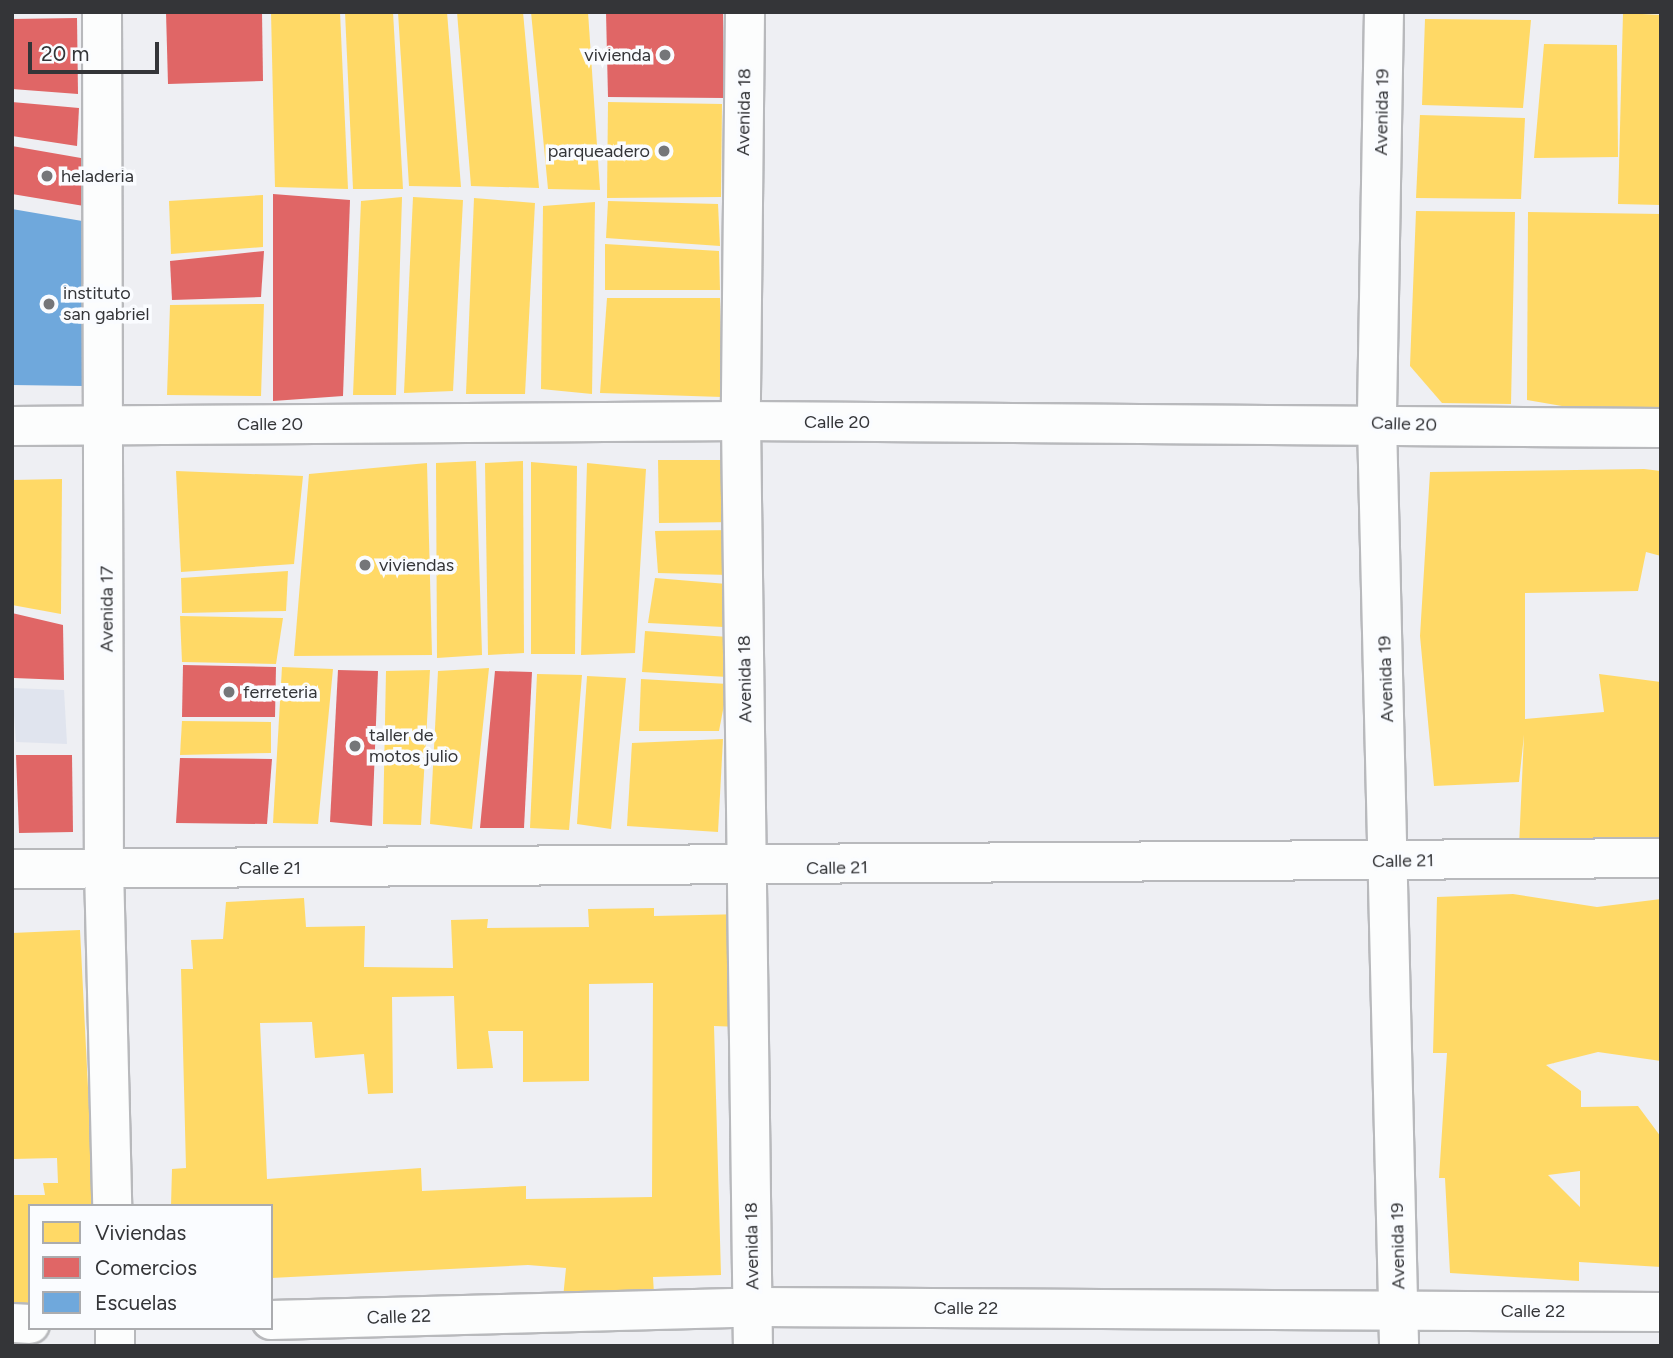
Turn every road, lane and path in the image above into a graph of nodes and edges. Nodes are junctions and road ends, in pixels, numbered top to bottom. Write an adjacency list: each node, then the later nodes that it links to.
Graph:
1 (102, 12): 6 (street, Avenida 17)
2 (745, 12): 4 (street, Avenida 18)
3 (1384, 12): 5 (street, Avenida 19)
4 (741, 421): 5 (street, Calle 20); 6 (street, Calle 20); 13 (street, Avenida 18)
5 (1377, 423): 8 (street, Calle 20); 10 (street, Avenida 19)
6 (108, 424): 7 (street, Calle 20); 11 (street, Avenida 17)
7 (12, 426)
8 (1661, 428)
9 (1661, 858): 10 (street, Calle 21)
10 (1392, 861): 13 (street, Calle 21); 18 (street, Avenida 19)
11 (104, 868): 12 (street, Calle 21); 13 (street, Calle 21); 14 (street, Avenida 17)
12 (12, 869)
13 (748, 869): 15 (street, Avenida 18)
14 (112, 1204)
15 (752, 1307): 17 (street, Calle 22); 18 (street, Calle 22); 19 (street, Avenida 18)
16 (1661, 1312): 18 (street, Calle 22)
17 (273, 1320)
18 (1399, 1328)
19 (753, 1346)

